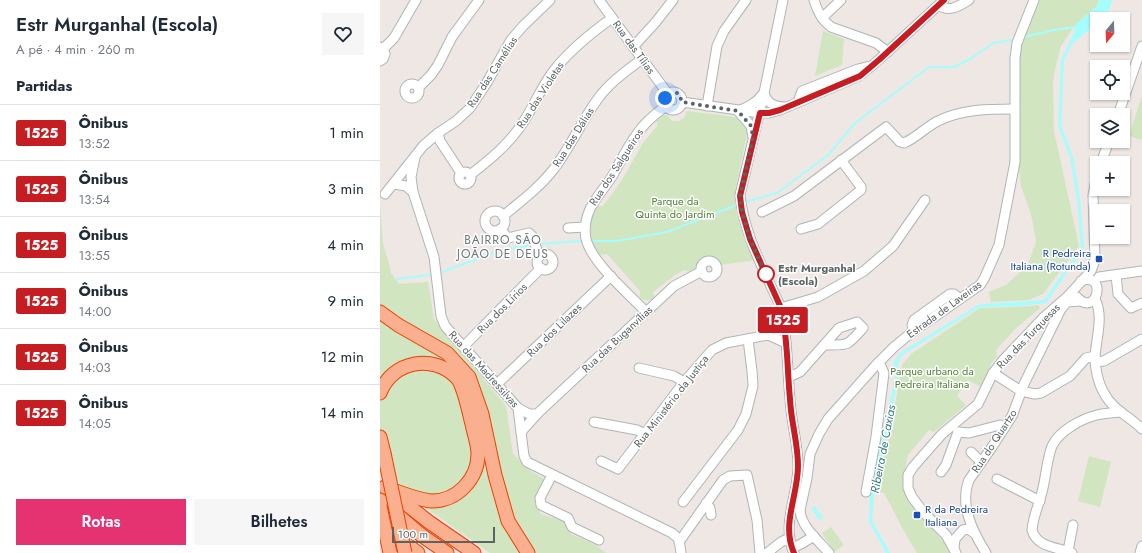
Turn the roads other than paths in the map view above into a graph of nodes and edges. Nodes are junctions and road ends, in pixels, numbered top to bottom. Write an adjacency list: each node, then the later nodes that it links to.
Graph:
1 (416, 0): 17 (street)
2 (479, 0): 21 (street)
3 (550, 0): 32 (street, Rua das Camélias)
4 (599, 0): 13 (street, Rua das Tílias)
5 (673, 0): 16 (street)
6 (746, 0): 26 (street)
7 (783, 0): 22 (street)
8 (814, 0): 14 (street)
9 (841, 0): 14 (street)
10 (969, 0): 12 (street)
11 (1034, 0): 29 (street, Estrada de Laveiras)
12 (942, 2): 18 (street)
13 (612, 18): 16 (street, Rua das Tílias); 32 (street, Rua das Violetas)
14 (822, 18): 18 (street)
15 (1142, 46): 28 (street)
16 (633, 47): 19 (street, Rua das Tílias)
17 (382, 48): 20 (street)
18 (888, 52): 27 (street)
19 (642, 59): 23 (street, Rua das Tílias); 42 (street, Rua das Dálias)
20 (380, 61)
21 (418, 87)
22 (764, 93): 27 (street); 30 (street); 31 (street)
23 (668, 94): 24 (street); 25 (street)
24 (682, 102): 25 (street); 26 (street)
25 (666, 106): 44 (street, Rua dos Salgueiros)
26 (707, 106): 30 (street)
27 (786, 107): 31 (street)
28 (1120, 108)
29 (1015, 109): 35 (street); 69 (street, Estrada de Laveiras)
30 (738, 111): 31 (street); 33 (street)
31 (760, 113): 33 (street)
32 (438, 133): 34 (street, Rua das Camélias)
33 (753, 137): 61 (street)
34 (415, 157): 36 (street, Rua das Camélias); 37 (street, Rua das Madressilvas)
35 (841, 160): 41 (street); 46 (street)
36 (394, 184): 37 (street); 38 (street, Rua das Camélias)
37 (412, 192): 67 (street, Rua das Madressilvas)
38 (385, 194)
39 (1093, 196): 48 (street)
40 (926, 200): 61 (street)
41 (762, 212)
42 (503, 216): 45 (street); 45 (street)
43 (568, 228): 44 (street)
44 (585, 228): 53 (street, Rua dos Salgueiros)
45 (500, 229): 47 (street)
46 (801, 229)
47 (537, 249): 49 (street); 49 (street, Rua dos Lírios)
48 (1095, 260): 54 (street); 55 (street, Rua das Turquesas)
49 (541, 268): 67 (street, Rua dos Lírios)
50 (702, 271): 60 (street, Rua das Buganvílias)
51 (1142, 271): 52 (street)
52 (1116, 275): 54 (street); 58 (street)
53 (611, 276): 60 (street, Rua dos Salgueiros); 74 (street, Rua dos Lilazes)
54 (1097, 280): 55 (street); 56 (street)
55 (1078, 284): 57 (street); 71 (street, Rua das Turquesas)
56 (1095, 299): 57 (street); 68 (street)
57 (1081, 301): 75 (street, Rua do Quartzo)
58 (1142, 303)
59 (380, 312): 118 (highway)
60 (646, 312): 79 (street, Rua das Buganvílias)
61 (782, 313): 62 (street); 65 (street)
62 (768, 335): 63 (street, Rua Ministério da Justiça); 65 (street)
63 (748, 338): 73 (street, Rua Ministério da Justiça); 97 (street)
64 (1142, 339): 68 (street)
65 (786, 343): 72 (street)
66 (824, 345): 72 (street)
67 (463, 347): 74 (street, Rua das Madressilvas)
68 (1095, 359): 75 (street); 78 (street)
69 (879, 362): 94 (street); 100 (street, Estrada de Laveiras)
70 (639, 368): 73 (street)
71 (993, 373): 75 (street); 85 (street, Rua das Turquesas)
72 (789, 377): 100 (street)
73 (684, 382): 84 (street, Rua Ministério da Justiça)
74 (497, 384): 77 (street, Rua das Madressilvas)
75 (1022, 391): 81 (street, Rua do Quartzo)
76 (380, 393): 93 (highway)
77 (518, 408): 79 (street, Rua das Madressilvas); 83 (street)
78 (1121, 412): 82 (street); 96 (street)
79 (533, 414): 83 (street, Rua das Buganvílias)
80 (594, 422): 84 (street)
81 (1005, 427): 85 (street); 89 (street, Rua do Quartzo)
82 (1142, 430)
83 (521, 432): 91 (street)
84 (645, 434): 88 (street, Rua Ministério da Justiça)
85 (958, 435): 90 (street); 111 (street, Rua das Turquesas)
86 (380, 437): 114 (highway, bridge)
87 (971, 452): 89 (street)
88 (601, 461)
89 (982, 462): 105 (street, Rua do Quartzo)
90 (941, 472)
91 (552, 475): 107 (street); 108 (street)
92 (997, 479): 96 (street)
93 (383, 485): 117 (highway)
94 (866, 492)
95 (380, 500): 116 (highway)
96 (1040, 501): 112 (street)
97 (683, 502)
98 (706, 504): 101 (street); 108 (street); 120 (street)
99 (380, 506): 113 (highway, bridge)
100 (796, 510): 104 (street); 106 (street)
101 (711, 516)
102 (380, 524): 115 (highway)
103 (1073, 525): 112 (street)
104 (814, 536): 110 (street); 122 (street)
105 (976, 536): 111 (street); 123 (street); 124 (street, Rua do Quartzo)
106 (789, 538): 110 (street); 121 (street)
107 (599, 540)
108 (679, 542): 119 (street)
109 (1142, 546): 125 (street)
110 (793, 550)
111 (955, 551)
112 (1070, 552)
113 (390, 553)
114 (405, 553)
115 (418, 553)
116 (447, 553)
117 (474, 553)
118 (528, 553)
119 (681, 553)
120 (760, 553)
121 (768, 553)
122 (829, 553)
123 (979, 553)
124 (986, 553)
125 (1140, 553)

